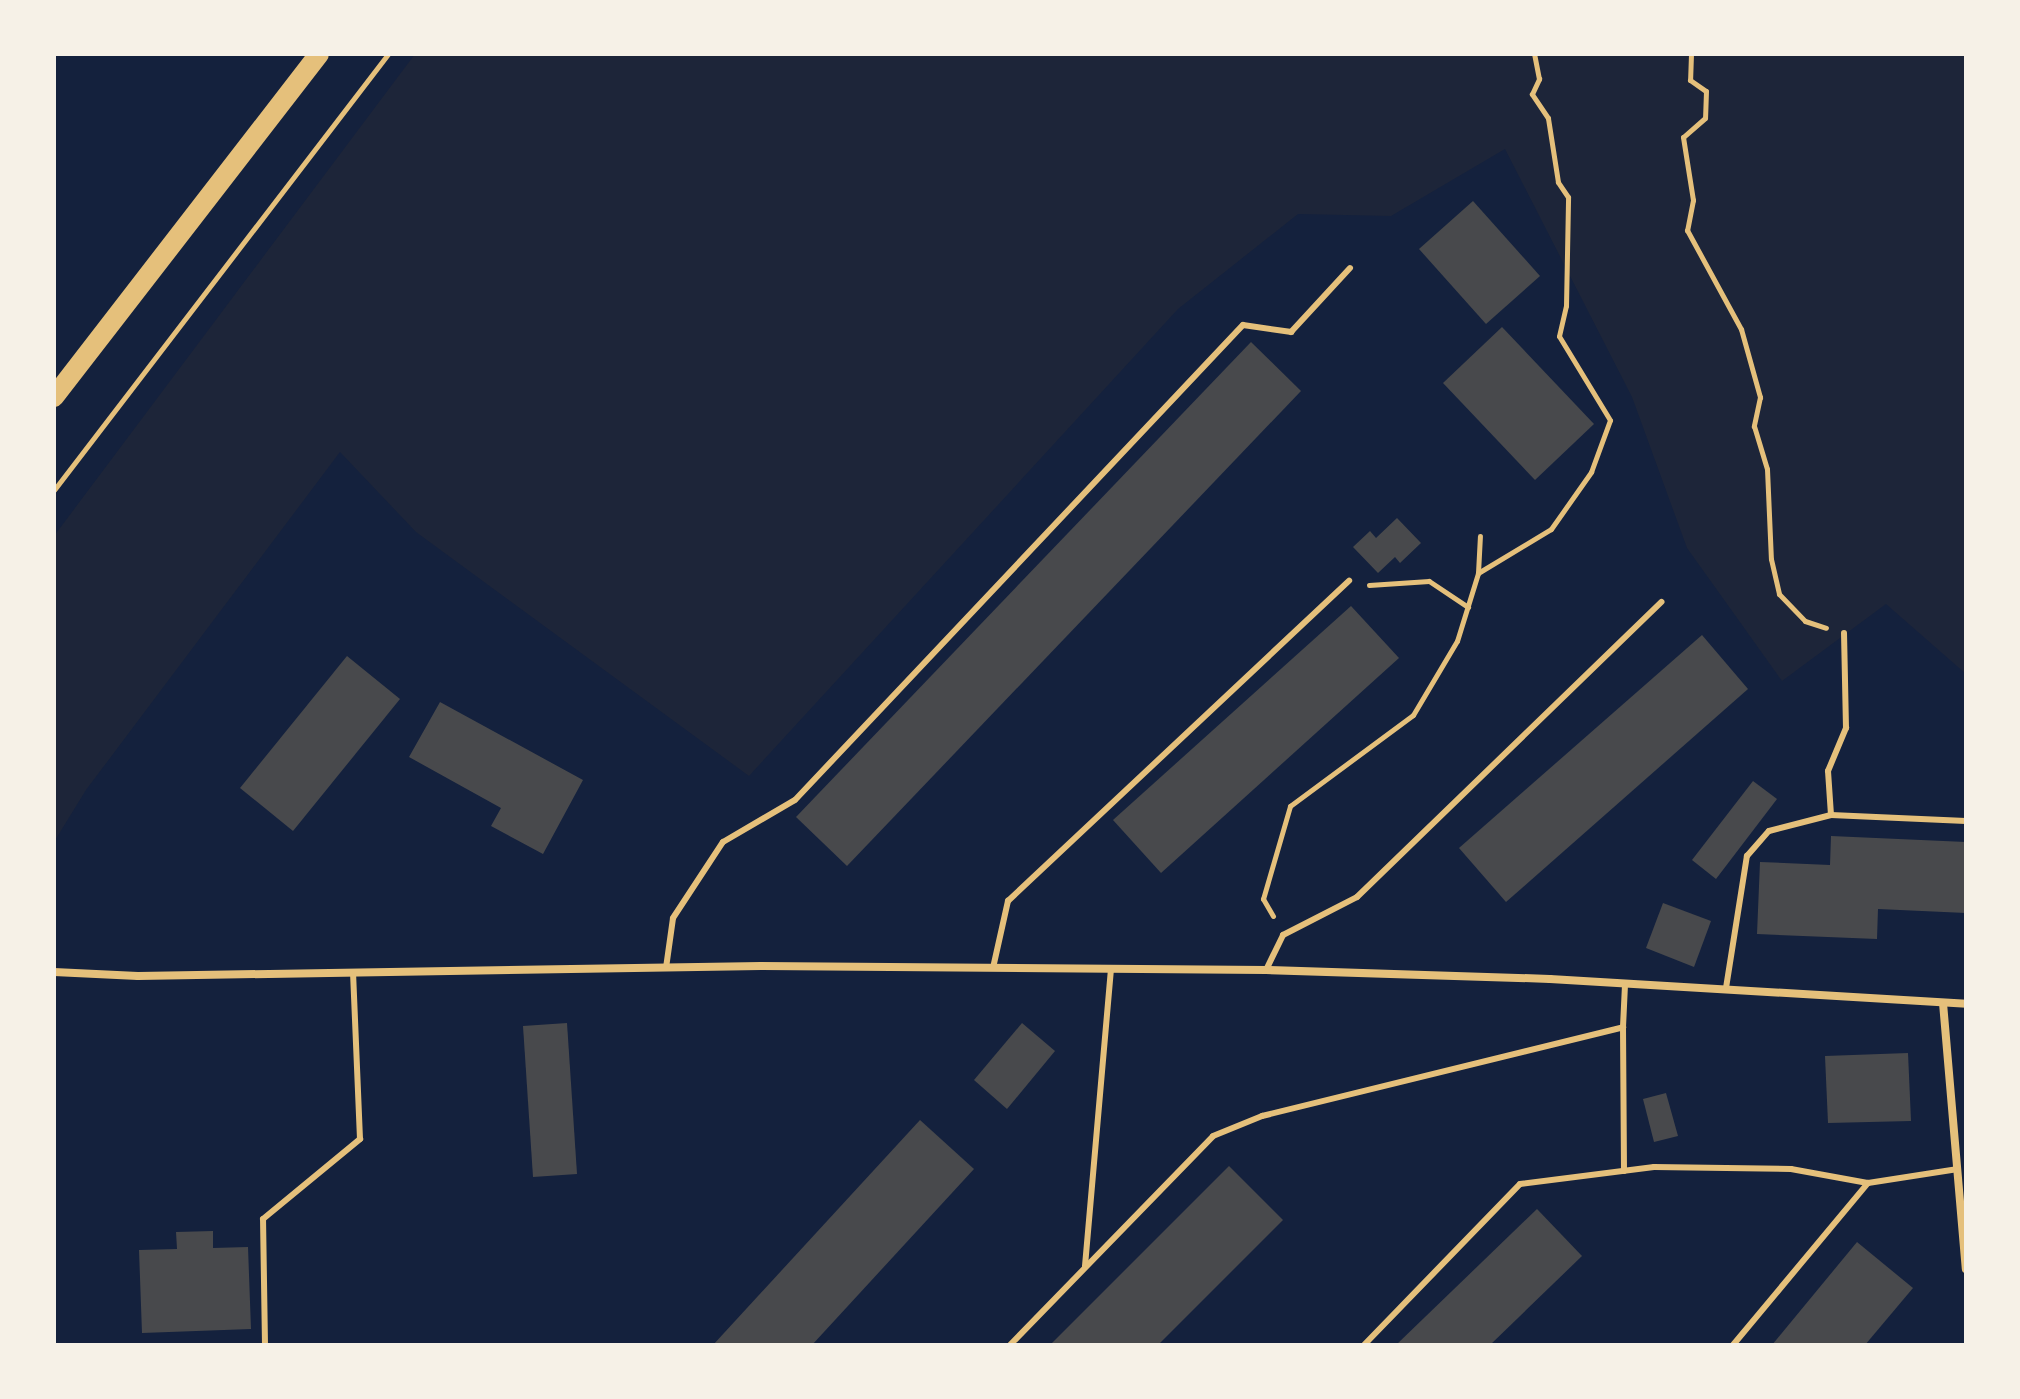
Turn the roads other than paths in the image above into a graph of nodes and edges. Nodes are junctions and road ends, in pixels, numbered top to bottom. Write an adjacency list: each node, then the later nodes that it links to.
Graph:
1 (319, 54): 3 (main road)
2 (1350, 268): 9 (lane)
3 (54, 397)
4 (1349, 581): 10 (lane)
5 (1661, 602): 11 (lane)
6 (1844, 633): 7 (lane)
7 (1831, 815): 8 (lane); 16 (lane)
8 (1966, 821)
9 (666, 968): 10 (street); 14 (street)
10 (993, 968): 12 (street)
11 (1266, 970): 12 (street); 15 (street)
12 (1111, 971): 23 (lane)
13 (54, 972): 14 (street)
14 (353, 974): 25 (lane)
15 (1625, 984): 16 (street); 19 (lane)
16 (1726, 988): 17 (street)
17 (1943, 1003): 18 (street); 20 (street)
18 (1966, 1004)
19 (1623, 1027): 21 (lane); 23 (lane)
20 (1958, 1169): 22 (lane); 24 (street)
21 (1624, 1171): 22 (lane); 27 (lane)
22 (1868, 1183): 28 (lane)
23 (1085, 1268): 26 (lane)
24 (1966, 1269)
25 (265, 1345)
26 (1010, 1345)
27 (1364, 1345)
28 (1733, 1345)

